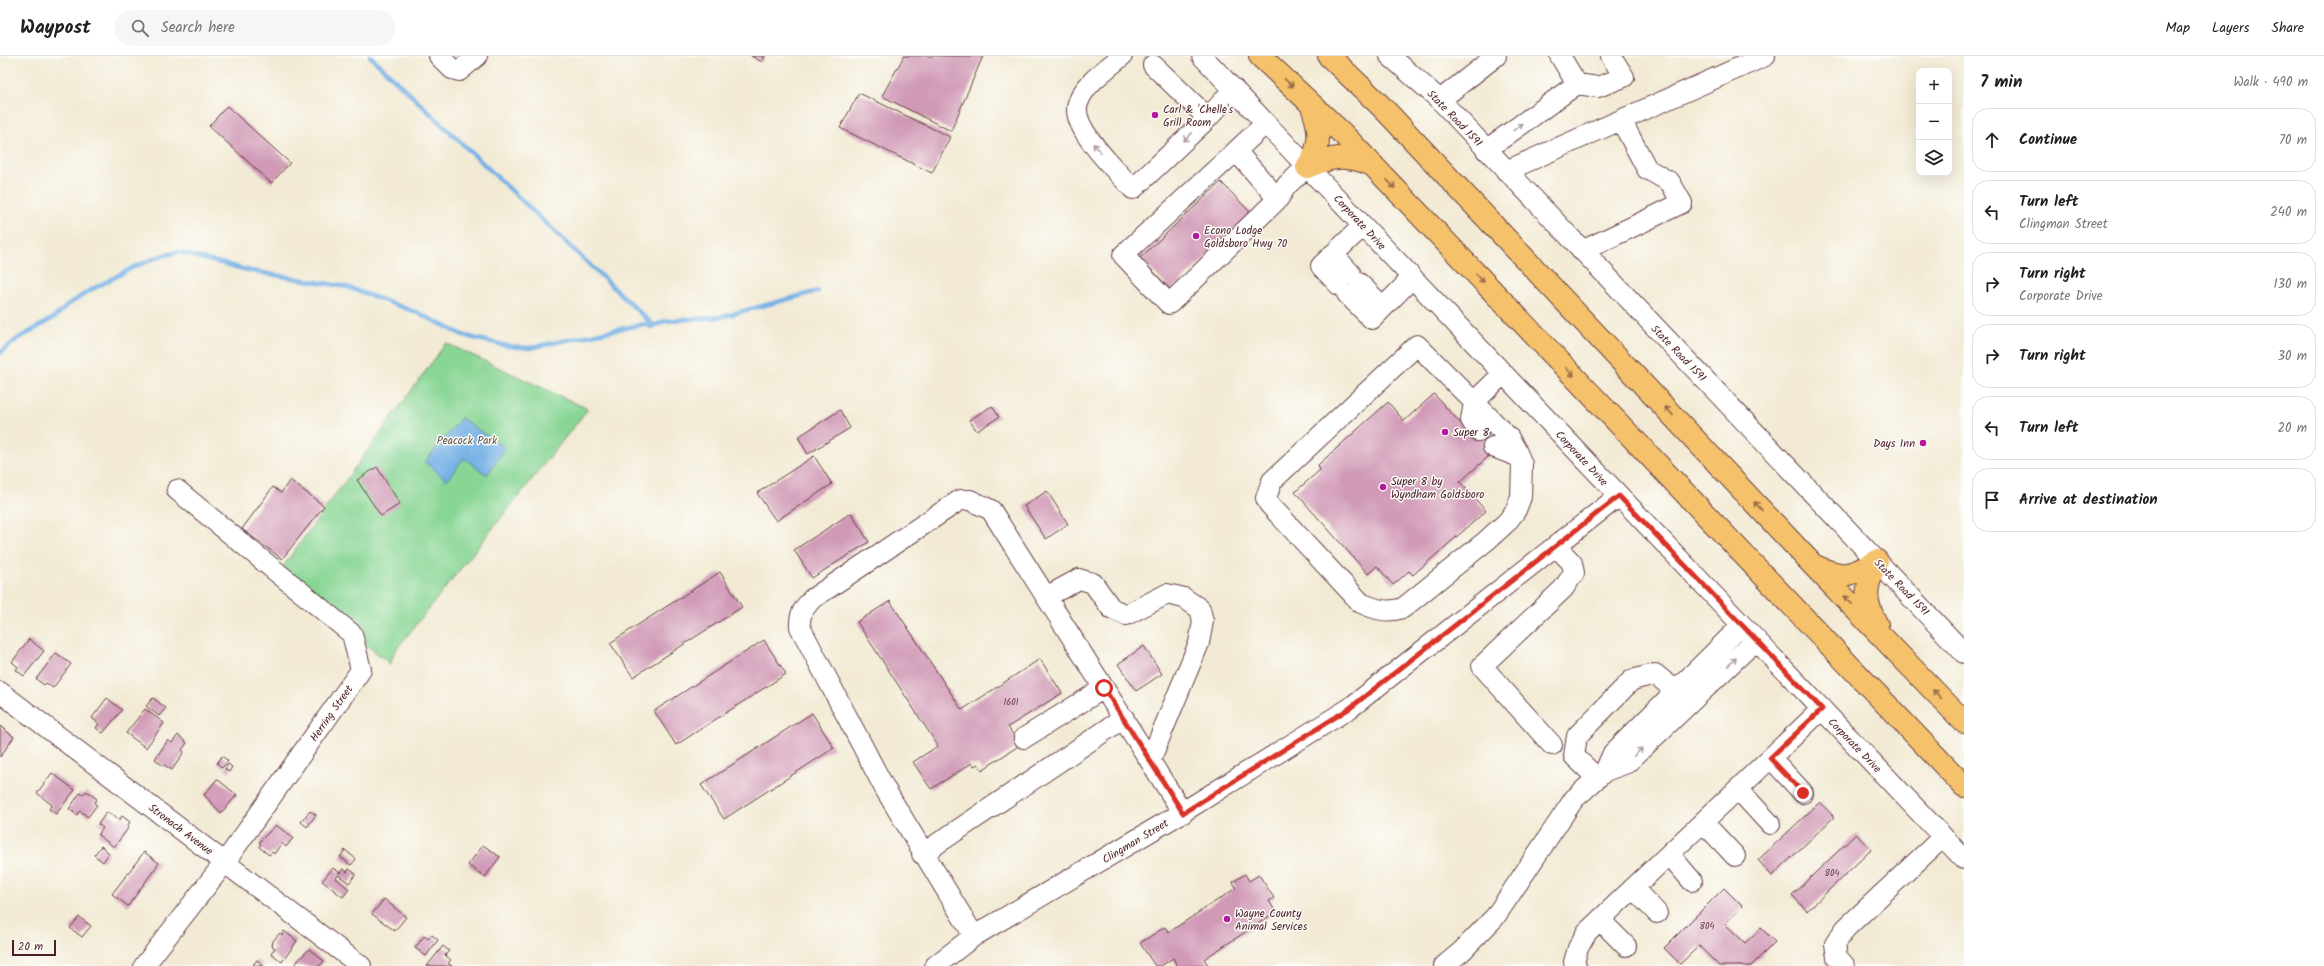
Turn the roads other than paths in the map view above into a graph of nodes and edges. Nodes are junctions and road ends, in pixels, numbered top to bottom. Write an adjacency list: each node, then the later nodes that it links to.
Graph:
1 (439, 56): 2 (street)
2 (477, 56)
3 (1122, 56): 17 (street, one-way to 3)
4 (1202, 56): 14 (street, Corporate Drive)
5 (1260, 56): 16 (highway, one-way to 16)
6 (1329, 56): 38 (highway, one-way to 6)
7 (1390, 56): 15 (street, State Road 1591)
8 (1560, 56): 13 (street)
9 (1611, 56): 13 (street)
10 (1765, 56): 18 (street)
11 (1152, 59): 17 (street)
12 (1489, 65): 15 (street)
13 (1577, 84): 20 (street, one-way to 13)
14 (1234, 88): 17 (street); 19 (street, Corporate Drive)
15 (1440, 100): 20 (street, State Road 1591)
16 (1311, 103): 22 (highway); 23 (highway)
17 (1208, 118)
18 (1621, 120): 24 (street); 27 (street)
19 (1266, 123): 21 (street); 23 (street, Corporate Drive)
20 (1486, 150): 24 (street, State Road 1591)
21 (1236, 151): 25 (street); 25 (street)
22 (1373, 165): 23 (highway); 55 (highway, one-way to 55)
23 (1308, 167): 25 (street); 26 (street, Corporate Drive)
24 (1506, 171): 27 (street, State Road 1591)
25 (1278, 199)
26 (1363, 226): 28 (street, Corporate Drive); 28 (street)
27 (1582, 251): 37 (street, State Road 1591)
28 (1412, 278): 29 (street, Corporate Drive)
29 (1503, 374): 30 (street); 35 (street, Corporate Drive)
30 (1474, 402): 31 (street); 33 (street); 33 (street)
31 (1478, 431)
32 (1493, 446): 33 (street)
33 (1519, 457)
34 (177, 490): 66 (street, Herring Street)
35 (1619, 496): 36 (street, Clingman Street); 40 (street, Corporate Drive)
36 (1556, 546): 51 (street); 58 (street, Clingman Street)
37 (1877, 561): 38 (highway); 41 (highway); 43 (street, State Road 1591)
38 (1812, 564): 41 (highway, one-way to 38)
39 (1046, 597): 44 (street); 53 (street); 62 (street)
40 (1742, 625): 42 (street, Corporate Drive); 46 (street)
41 (1883, 637): 49 (highway, one-way to 41)
42 (1756, 640): 46 (street, one-way to 42); 47 (street, Corporate Drive)
43 (1964, 653)
44 (1104, 688): 48 (street); 50 (street)
45 (0, 692): 66 (street, Stronach Avenue)
46 (1682, 698): 54 (street); 54 (street)
47 (1822, 709): 52 (street); 61 (street, Corporate Drive)
48 (1124, 718): 53 (street); 62 (street)
49 (1964, 722)
50 (1024, 738)
51 (1552, 745)
52 (1770, 758): 56 (street); 57 (street)
53 (1150, 760): 58 (street)
54 (1601, 775): 76 (street)
55 (1964, 786)
56 (1738, 789): 59 (street); 60 (street)
57 (1803, 793)
58 (1183, 813): 71 (street, Clingman Street)
59 (1703, 822): 63 (street); 64 (street)
60 (1770, 824)
61 (1943, 837): 65 (street, Corporate Drive); 78 (street)
62 (922, 854): 71 (street)
63 (1669, 854): 67 (street); 68 (street)
64 (1736, 856)
65 (1964, 858)
66 (225, 862): 73 (street, Herring Street); 74 (street, Stronach Avenue)
67 (1692, 881)
68 (1633, 888): 69 (street); 70 (street)
69 (1657, 913)
70 (1600, 920): 72 (street); 77 (street)
71 (974, 936): 75 (street, Clingman Street)
72 (1626, 946)
73 (144, 966)
74 (361, 966)
75 (935, 966)
76 (1444, 966)
77 (1576, 966)
78 (1845, 966)

